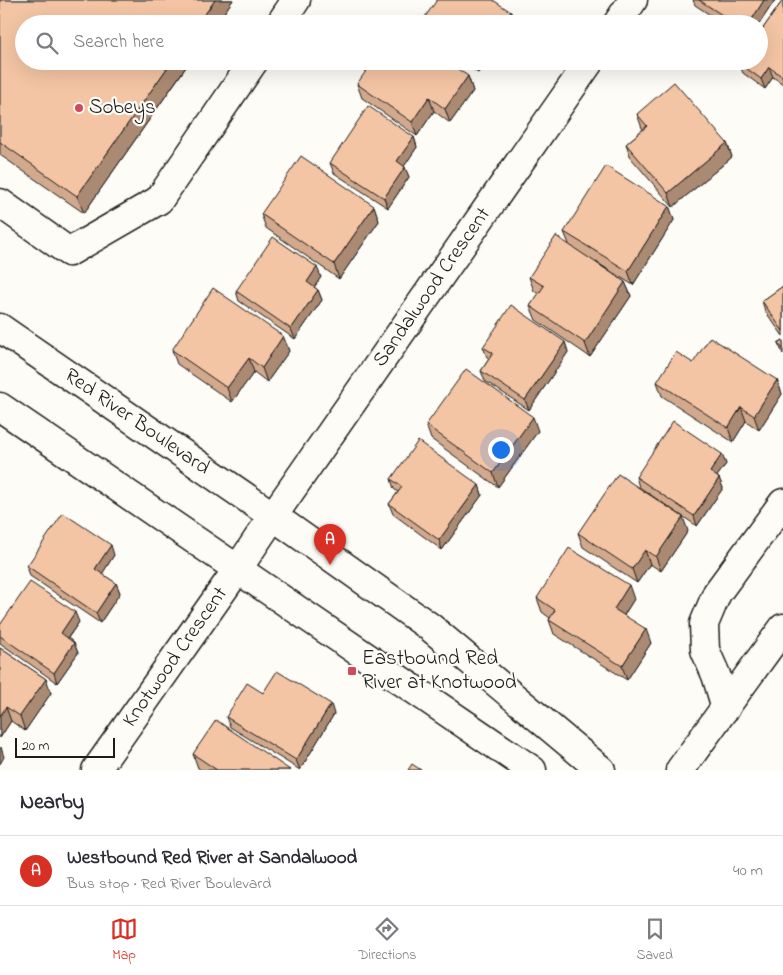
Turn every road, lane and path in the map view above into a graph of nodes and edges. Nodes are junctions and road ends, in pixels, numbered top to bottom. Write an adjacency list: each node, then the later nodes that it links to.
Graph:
1 (296, 0): 3 (street)
2 (633, 0): 4 (street)
3 (286, 15)
4 (623, 15)
5 (248, 70): 7 (street)
6 (584, 70): 11 (street, Sandalwood Crescent)
7 (0, 203)
8 (0, 328): 11 (street, Red River Boulevard)
9 (0, 407): 12 (street)
10 (783, 503): 14 (street)
11 (273, 516): 12 (street); 17 (street, Red River Boulevard)
12 (238, 570): 15 (street, Knotwood Crescent); 16 (street)
13 (783, 628): 14 (street)
14 (726, 708): 18 (street)
15 (96, 770)
16 (532, 770)
17 (601, 770)
18 (680, 770)

